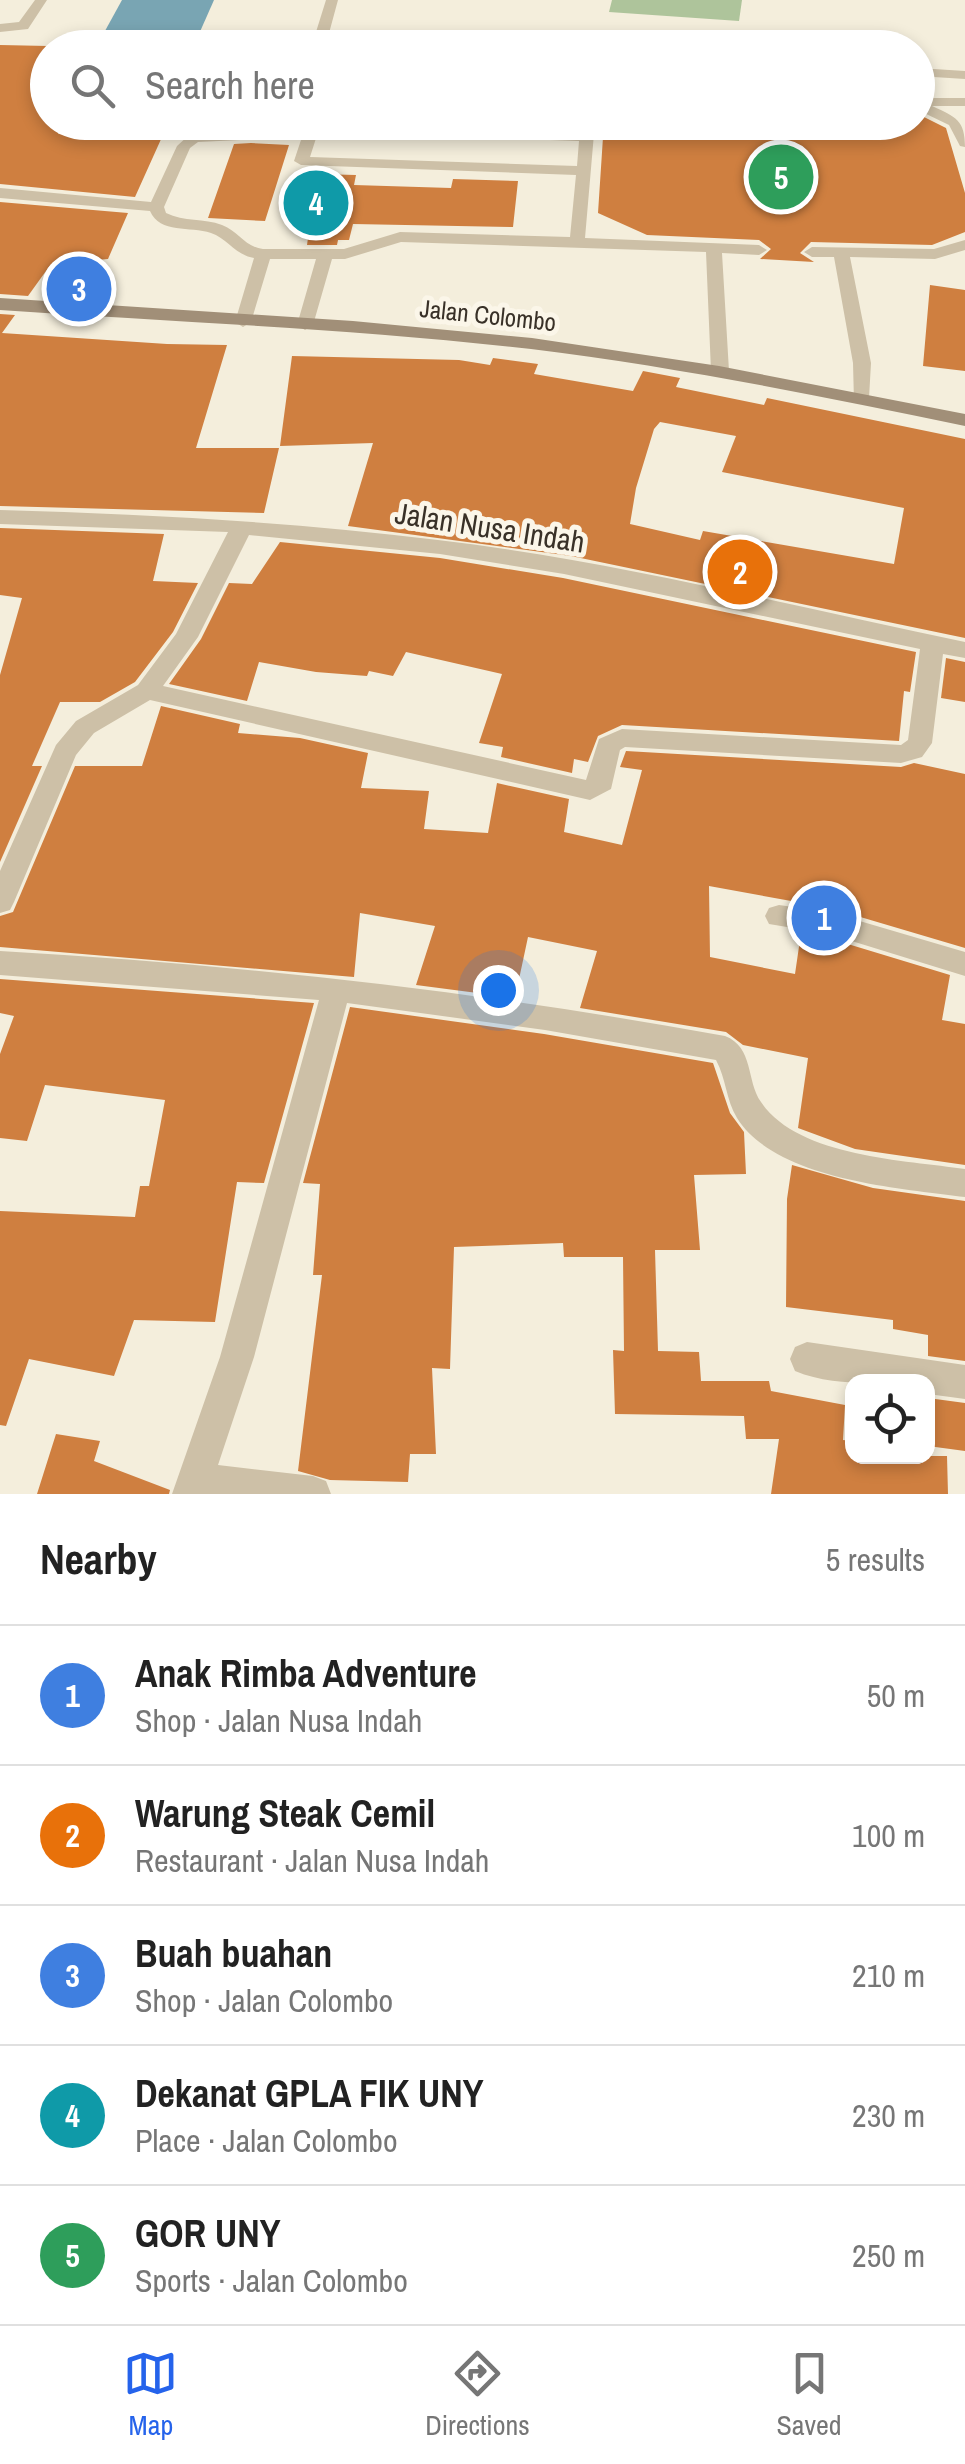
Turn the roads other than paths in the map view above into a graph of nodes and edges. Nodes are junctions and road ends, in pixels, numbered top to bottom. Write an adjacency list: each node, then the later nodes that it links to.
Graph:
1 (41, 0): 3 (lane)
2 (332, 0): 4 (lane)
3 (0, 28)
4 (323, 30)
5 (935, 73): 6 (lane)
6 (965, 75)
7 (965, 102): 8 (lane)
8 (935, 103)
9 (935, 112): 13 (lane)
10 (192, 140): 16 (lane)
11 (308, 140): 14 (lane)
12 (586, 140): 14 (lane)
13 (965, 143)
14 (583, 171): 17 (lane)
15 (0, 193): 16 (lane)
16 (156, 207): 23 (lane)
17 (577, 242): 19 (lane); 24 (lane)
18 (965, 245): 22 (lane)
19 (714, 248): 20 (lane); 28 (lane)
20 (759, 250)
21 (812, 252): 22 (lane)
22 (841, 253): 29 (lane)
23 (263, 254): 24 (lane); 26 (lane)
24 (325, 256): 27 (lane)
25 (0, 304): 26 (main road, Jalan Colombo)
26 (242, 322): 27 (main road, Jalan Colombo)
27 (305, 325): 28 (main road, Jalan Colombo)
28 (720, 371): 29 (main road, Jalan Colombo)
29 (860, 398): 30 (main road, Jalan Colombo)
30 (965, 420)
31 (0, 517): 32 (street, Jalan Nusa Indah)
32 (242, 526): 33 (street, Jalan Nusa Indah); 35 (street)
33 (933, 644): 34 (street, Jalan Nusa Indah); 35 (street)
34 (965, 650)
35 (147, 691): 36 (street)
36 (0, 902)
37 (779, 916): 39 (street)
38 (0, 963): 40 (street)
39 (965, 964)
40 (336, 990): 41 (street); 44 (street)
41 (965, 1183)
42 (807, 1360): 43 (street)
43 (965, 1382)
44 (193, 1487): 45 (street)
45 (313, 1494)

